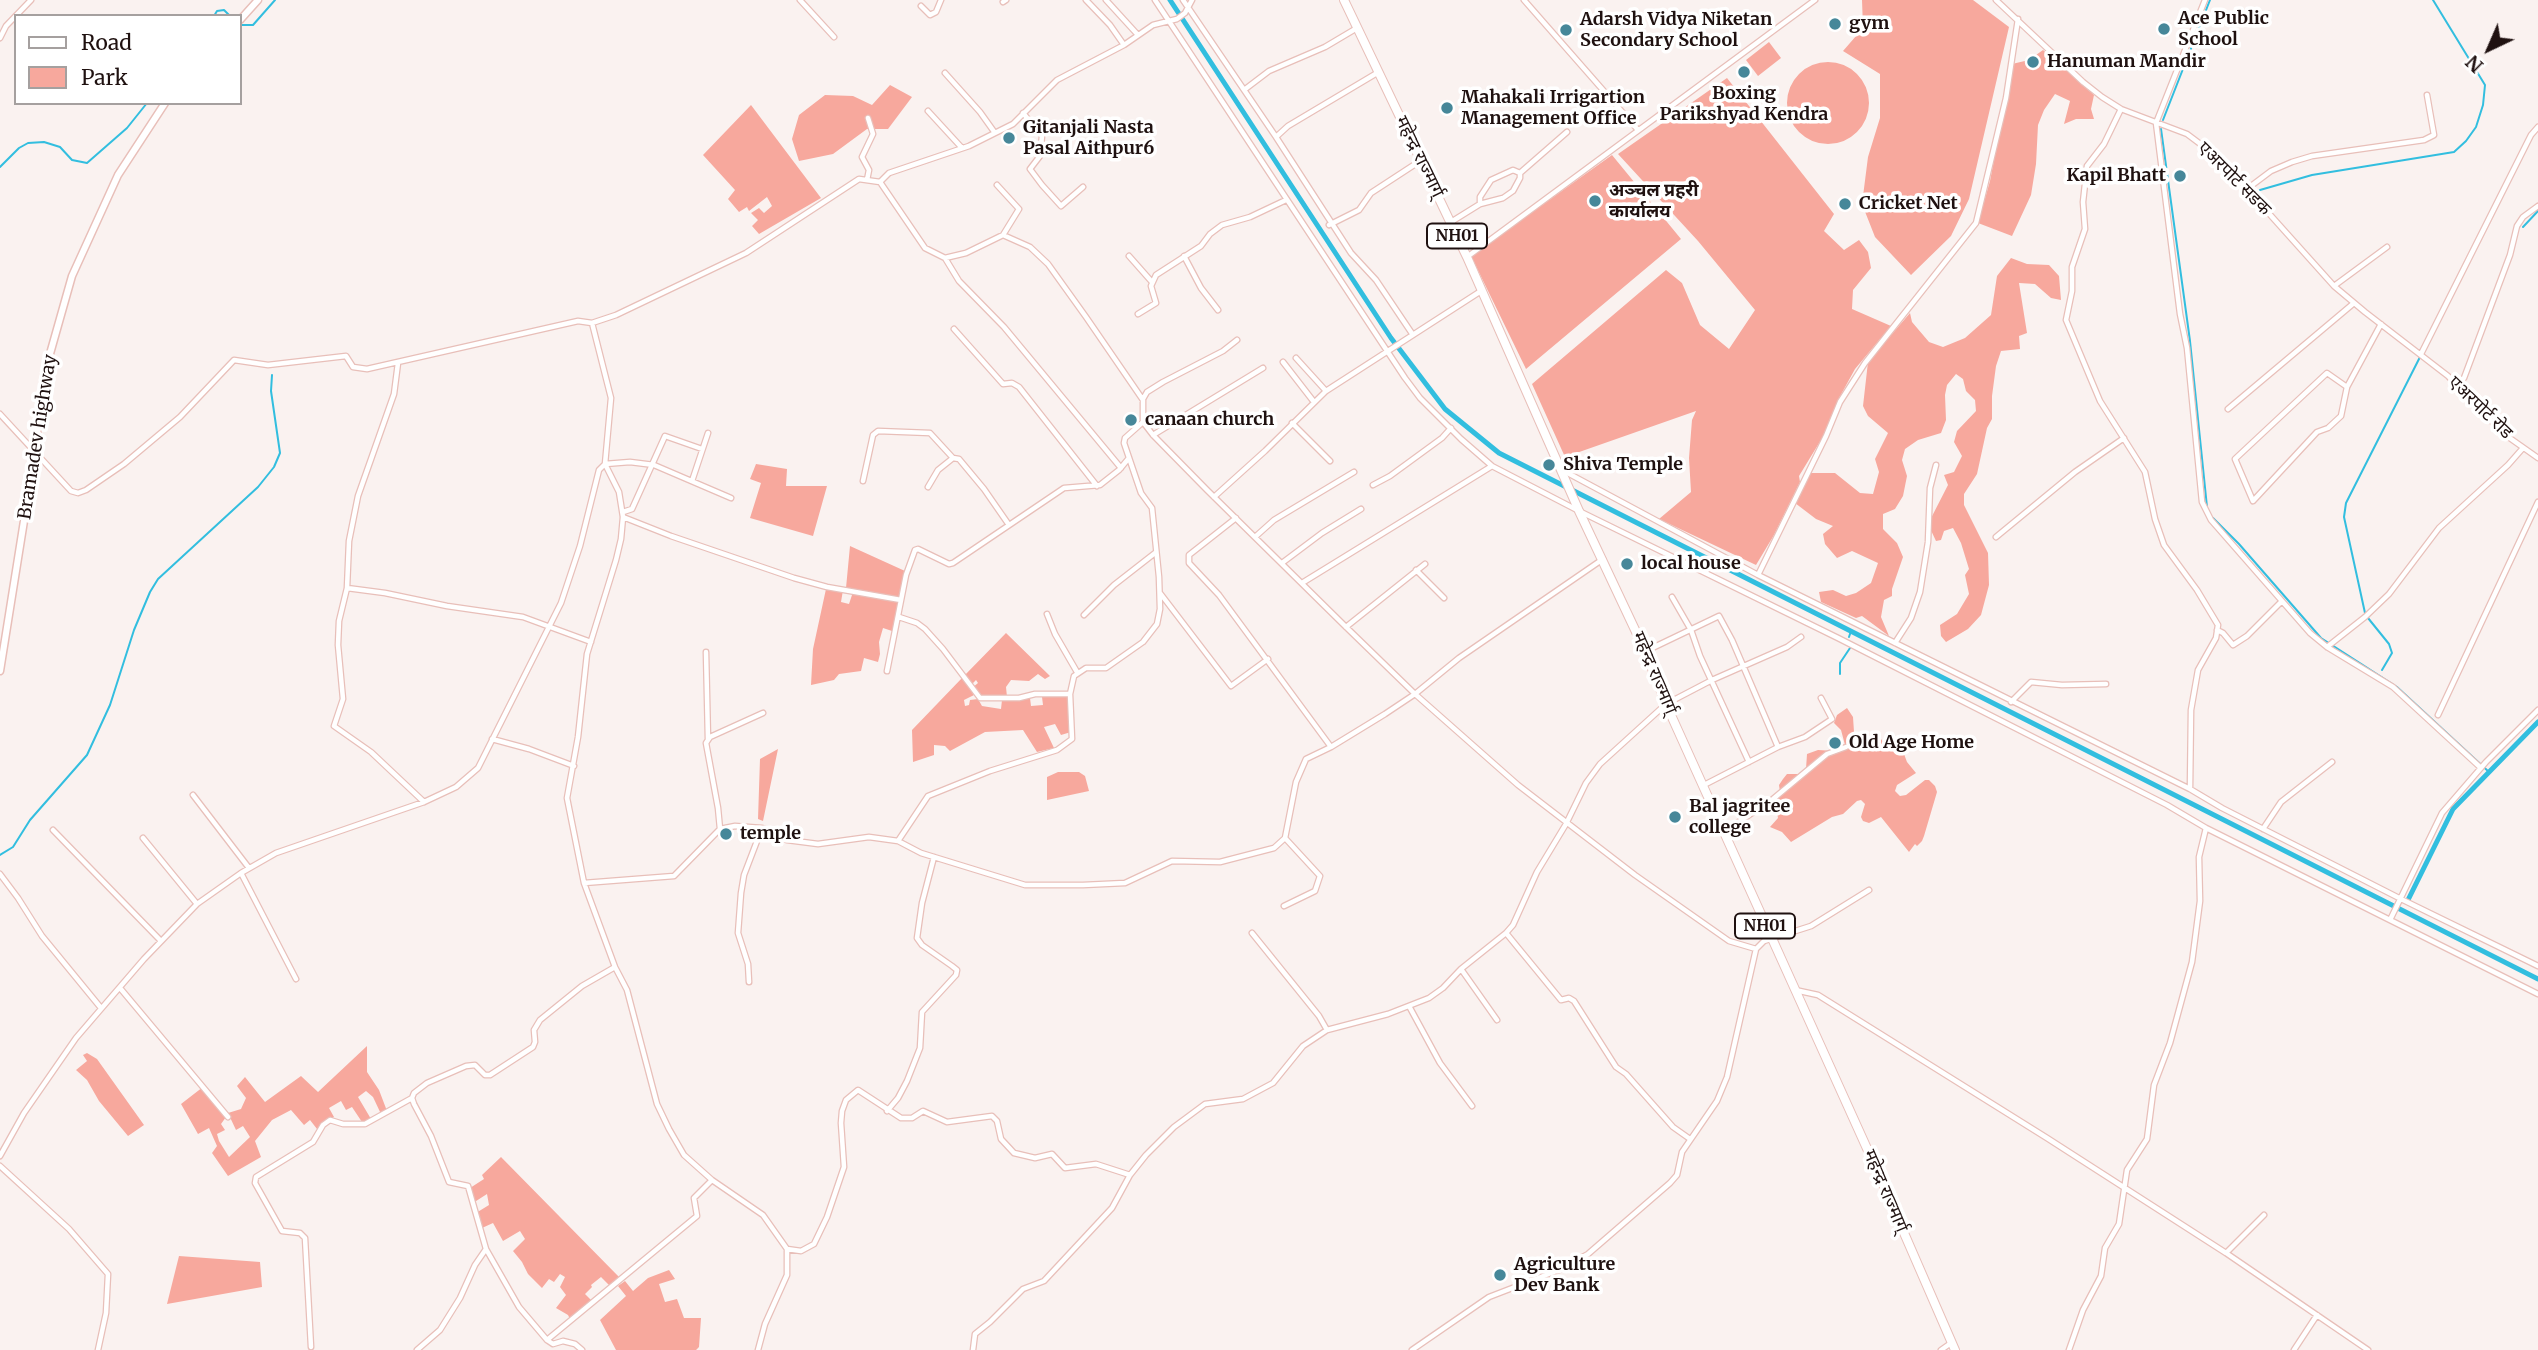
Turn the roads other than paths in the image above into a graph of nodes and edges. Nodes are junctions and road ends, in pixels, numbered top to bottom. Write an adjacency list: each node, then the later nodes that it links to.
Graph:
1 (31, 0): 17 (street)
2 (258, 0): 19 (street)
3 (800, 0): 24 (street)
4 (941, 0): 15 (street)
5 (1086, 0): 26 (street)
6 (1106, 0): 23 (street)
7 (1155, 0): 21 (street)
8 (1183, 0): 16 (street)
9 (1192, 0): 16 (street)
10 (1344, 0): 22 (highway, महेन्द्र राज्मार्ग् / NH01)
11 (1524, 0): 38 (street)
12 (1815, 0): 38 (street)
13 (1996, 0): 20 (street, एअरपोर्ट सडक)
14 (2205, 0): 36 (street)
15 (921, 6)
16 (1187, 11): 21 (street); 29 (street)
17 (18, 14)
18 (14, 18): 25 (street)
19 (242, 18)
20 (2018, 19): 32 (street, एअरपोर्ट सडक); 125 (street)
21 (1169, 20): 23 (street); 50 (street)
22 (1357, 27): 28 (highway, महेन्द्र राज्मार्ग् / NH01); 29 (street)
23 (1138, 35): 26 (street)
24 (834, 37)
25 (0, 38)
26 (1124, 45): 34 (street)
27 (945, 73): 40 (street)
28 (1377, 73): 41 (street); 43 (highway, महेन्द्र राज्मार्ग् / NH01)
29 (1244, 90): 41 (street)
30 (2427, 95): 49 (street)
31 (164, 105): 93 (street, Bramadev highway)
32 (2121, 109): 36 (street, एअरपोर्ट सडक); 90 (street)
33 (928, 111): 42 (street)
34 (1023, 113): 40 (street); 48 (street)
35 (868, 118): 45 (street)
36 (2156, 123): 49 (street, एअरपोर्ट सडक); 132 (street)
37 (2538, 127): 73 (street)
38 (1638, 130): 59 (street)
39 (1567, 132): 44 (street)
40 (995, 133): 42 (street)
41 (1276, 136): 54 (street)
42 (962, 148): 46 (street)
43 (1421, 160): 53 (highway, महेन्द्र राज्मार्ग् / NH01); 54 (street)
44 (1520, 173): 51 (street); 51 (street)
45 (867, 180): 46 (street); 67 (street)
46 (880, 181): 60 (street)
47 (997, 185): 55 (street)
48 (1083, 187)
49 (2247, 189): 62 (street, एअरपोर्ट सडक)
50 (1286, 200): 58 (street); 72 (street)
51 (1480, 204): 53 (street)
52 (2538, 206): 78 (street)
53 (1451, 223): 59 (highway, महेन्द्र राज्मार्ग् / NH01)
54 (1331, 225): 70 (street)
55 (1003, 235): 60 (street); 81 (street)
56 (2387, 247): 62 (street)
57 (1129, 256): 61 (street)
58 (1184, 256): 61 (street); 65 (street)
59 (1466, 257): 63 (highway, महेन्द्र राज्मार्ग् / NH01)
60 (945, 258): 102 (street)
61 (1152, 282): 66 (street)
62 (2334, 286): 64 (street, एअरपोर्ट सडक)
63 (1482, 290): 70 (street); 104 (highway, महेन्द्र राज्मार्ग् / NH01)
64 (2354, 303): 68 (street, एअरपोर्ट सडक); 83 (street)
65 (1218, 310)
66 (1138, 314)
67 (592, 323): 76 (street); 98 (street)
68 (2381, 324): 73 (street, एअरपोर्ट सडक); 79 (street)
69 (954, 329): 108 (street)
70 (1413, 335): 72 (street)
71 (1237, 340): 81 (street)
72 (1390, 348): 80 (street); 87 (street)
73 (2422, 355): 78 (street, एअरपोर्ट रोड)
74 (1296, 358): 80 (street)
75 (1283, 362): 82 (street)
76 (398, 363): 93 (street); 127 (street)
77 (1263, 368): 89 (street)
78 (2457, 386): 91 (street, एअरपोर्ट रोड)
79 (2347, 387): 79 (street)
80 (1326, 391): 82 (street)
81 (1143, 400): 85 (street)
82 (1314, 402): 86 (street)
83 (2228, 409)
84 (0, 414): 93 (street)
85 (1143, 422): 89 (street); 94 (street)
86 (1293, 423): 97 (street); 110 (street)
87 (1451, 428): 101 (street); 107 (street)
88 (708, 433): 92 (street)
89 (1153, 435): 110 (street)
90 (2124, 438): 119 (street); 139 (street)
91 (2523, 448): 96 (street, एअरपोर्ट रोड); 143 (street)
92 (702, 449): 99 (street); 105 (street)
93 (36, 452): 148 (street, Bramadev highway)
94 (1129, 457): 102 (street); 120 (street)
95 (953, 458): 106 (street); 109 (street); 117 (street)
96 (2538, 458)
97 (1331, 461)
98 (605, 464): 99 (street); 115 (street); 136 (street)
99 (654, 465): 105 (street); 115 (street)
100 (1936, 465): 142 (street)
101 (1493, 466): 113 (street); 126 (street)
102 (1121, 468): 108 (street)
103 (1354, 472): 118 (street)
104 (1562, 473): 113 (highway, महेन्द्र राज्मार्ग् / NH01); 125 (street)
105 (692, 481): 111 (street)
106 (863, 481)
107 (1373, 485)
108 (1097, 486): 117 (street)
109 (928, 487)
110 (1214, 497): 116 (street)
111 (731, 498)
112 (2538, 502): 160 (street)
113 (1577, 507): 121 (highway, महेन्द्र राज्मार्ग् / NH01); 176 (street)
114 (1361, 509): 122 (street)
115 (623, 514): 131 (street); 141 (street)
116 (1236, 518): 118 (street); 146 (street)
117 (1009, 525): 131 (street)
118 (1255, 537): 122 (street)
119 (1997, 537)
120 (1155, 553): 128 (street); 134 (street)
121 (1603, 559): 144 (highway, महेन्द्र राज्मार्ग् / NH01); 154 (street)
122 (1282, 563): 126 (street)
123 (1425, 564): 124 (street)
124 (1416, 570): 130 (street); 137 (street)
125 (1758, 575): 142 (street)
126 (1302, 583): 137 (street)
127 (347, 588): 136 (street); 173 (street)
128 (1159, 593): 146 (street); 150 (street)
129 (1672, 597): 138 (street)
130 (1444, 598)
131 (901, 600): 135 (street)
132 (2281, 601): 139 (street); 143 (street)
133 (1048, 614): 150 (street)
134 (1084, 615)
135 (899, 617): 149 (street); 153 (street)
136 (551, 625): 141 (street); 161 (street)
137 (1346, 627): 154 (street)
138 (1691, 630): 144 (street); 147 (street); 151 (street)
139 (2217, 631): 171 (street)
140 (1801, 637): 147 (street)
141 (590, 642): 168 (street)
142 (1895, 643): 156 (street)
143 (2327, 648): 169 (street)
144 (1645, 651): 157 (highway, महेन्द्र राज्मार्ग् / NH01)
145 (706, 652): 162 (street)
146 (1268, 659): 163 (street)
147 (1742, 666): 151 (street); 164 (street)
148 (0, 671)
149 (887, 671)
150 (1077, 672): 153 (street)
151 (1712, 680): 157 (street); 166 (street)
152 (2106, 684): 156 (street)
153 (1070, 694): 183 (street)
154 (1415, 694): 163 (street); 174 (street)
155 (1822, 698): 164 (street)
156 (2011, 702): 171 (street)
157 (1666, 704): 170 (highway, महेन्द्र राज्मार्ग् / NH01); 174 (street)
158 (2538, 710): 169 (street)
159 (764, 713): 162 (street)
160 (2438, 715)
161 (492, 739): 168 (street); 173 (street)
162 (708, 741): 177 (street)
163 (1331, 747): 182 (street)
164 (1778, 747): 166 (street)
165 (1846, 747): 180 (street)
166 (1749, 762): 170 (street)
167 (2332, 762): 178 (street)
168 (574, 766): 188 (street)
169 (2483, 766): 190 (street)
170 (1704, 785): 180 (highway, महेन्द्र राज्मार्ग् / NH01)
171 (2190, 789): 178 (street)
172 (193, 795): 185 (street)
173 (424, 802): 185 (street)
174 (1566, 824): 195 (street); 198 (street)
175 (762, 828): 177 (street); 183 (street); 203 (street)
176 (2206, 828): 193 (street); 220 (street)
177 (720, 829): 188 (street)
178 (2263, 829): 190 (street)
179 (53, 830): 197 (street)
180 (1724, 831): 196 (highway, महेन्द्र राज्मार्ग् / NH01)
181 (144, 838): 191 (street)
182 (1285, 838): 184 (street); 192 (street)
183 (898, 841): 184 (street)
184 (934, 857): 213 (street)
185 (249, 868): 186 (street)
186 (241, 873): 191 (street); 202 (street)
187 (0, 874): 208 (street)
188 (584, 883): 200 (street)
189 (1869, 890): 196 (street)
190 (2400, 899): 193 (street); 199 (street)
191 (197, 904): 197 (street)
192 (1284, 906)
193 (2391, 918): 206 (street)
194 (1252, 933): 210 (street)
195 (1506, 933): 201 (street); 215 (street)
196 (1771, 939): 198 (street); 205 (highway, महेन्द्र राज्मार्ग् / NH01)
197 (161, 941): 204 (street)
198 (1756, 949): 215 (street)
199 (2538, 966)
200 (615, 967): 211 (street); 219 (street)
201 (1461, 969): 207 (street); 209 (street)
202 (296, 979)
203 (749, 982)
204 (120, 988): 208 (street); 214 (street)
205 (1794, 990): 220 (street); 227 (highway, महेन्द्र राज्मार्ग् / NH01)
206 (2538, 994)
207 (1409, 1006): 210 (street); 212 (street)
208 (101, 1008): 216 (street)
209 (1497, 1020)
210 (1327, 1030): 218 (street)
211 (412, 1098): 222 (street); 228 (street)
212 (1472, 1106)
213 (887, 1111): 218 (street); 223 (street)
214 (228, 1117)
215 (1689, 1139): 234 (street)
216 (0, 1156)
217 (0, 1166): 229 (street)
218 (1130, 1175): 233 (street)
219 (712, 1180): 223 (street); 226 (street)
220 (2124, 1188): 224 (street); 236 (street)
221 (2264, 1214): 224 (street)
222 (485, 1249): 226 (street); 230 (street)
223 (787, 1249): 232 (street)
224 (2226, 1252): 225 (street)
225 (2318, 1315): 237 (street); 238 (street)
226 (547, 1340): 231 (street)
227 (1953, 1346): 235 (street)
228 (311, 1347)
229 (98, 1350)
230 (417, 1350)
231 (582, 1350)
232 (758, 1350)
233 (973, 1350)
234 (1412, 1350)
235 (1941, 1350)
236 (2069, 1350)
237 (2294, 1350)
238 (2368, 1350)

